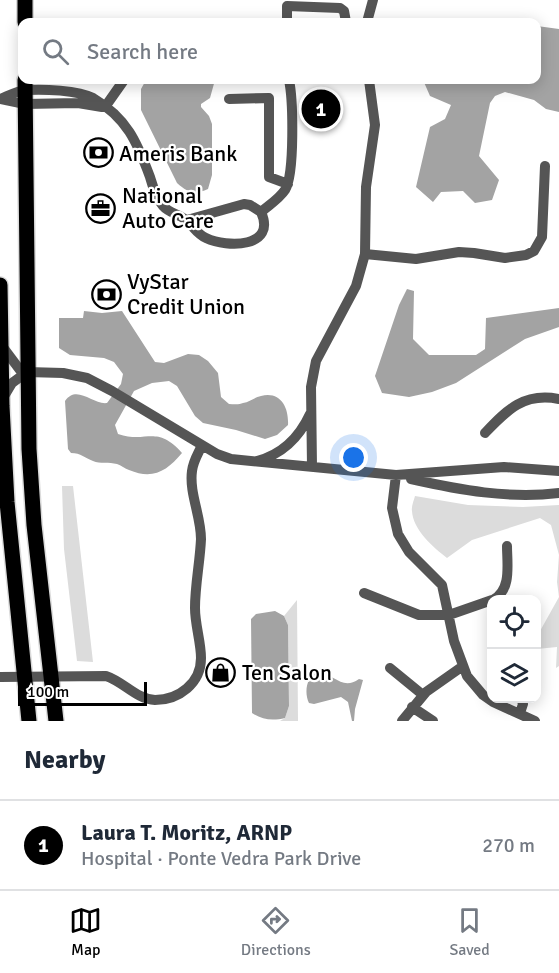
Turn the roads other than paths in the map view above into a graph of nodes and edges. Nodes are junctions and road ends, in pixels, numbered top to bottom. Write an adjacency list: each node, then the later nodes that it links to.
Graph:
1 (25, 0): 3 (main road)
2 (373, 0): 6 (street)
3 (25, 18)
4 (287, 18): 5 (street)
5 (345, 18)
6 (367, 18)
7 (121, 84): 13 (street)
8 (289, 84): 15 (street)
9 (370, 84): 18 (street)
10 (25, 91): 11 (street); 13 (street); 21 (main road)
11 (0, 99)
12 (229, 99): 15 (street)
13 (105, 107): 17 (street)
14 (545, 166): 18 (street)
15 (288, 184): 16 (street)
16 (261, 212): 17 (street); 17 (street)
17 (187, 220)
18 (365, 254): 24 (street)
19 (0, 285): 20 (main road)
20 (1, 344): 21 (street); 23 (main road)
21 (27, 372): 23 (street); 26 (street); 41 (main road)
22 (559, 399): 25 (street)
23 (2, 400): 33 (main road)
24 (311, 411): 27 (street); 28 (street)
25 (485, 433)
26 (202, 445): 27 (street); 41 (street)
27 (252, 462): 28 (street)
28 (312, 467): 30 (street)
29 (559, 471): 30 (street)
30 (396, 475): 31 (street); 37 (street)
31 (559, 493)
32 (507, 546): 35 (street)
33 (5, 547): 42 (main road)
34 (364, 593): 37 (street)
35 (500, 595)
36 (487, 602): 37 (street)
37 (448, 615): 38 (street)
38 (463, 666): 43 (street); 44 (street)
39 (390, 668): 43 (street)
40 (0, 677): 42 (street)
41 (51, 677): 42 (street); 50 (main road)
42 (25, 678): 49 (main road)
43 (423, 695): 47 (street)
44 (487, 697)
45 (495, 703): 48 (street)
46 (523, 703): 48 (street)
47 (412, 707): 51 (street); 52 (street)
48 (520, 713): 53 (street)
49 (29, 721)
50 (56, 721)
51 (402, 721)
52 (434, 721)
53 (535, 721)

